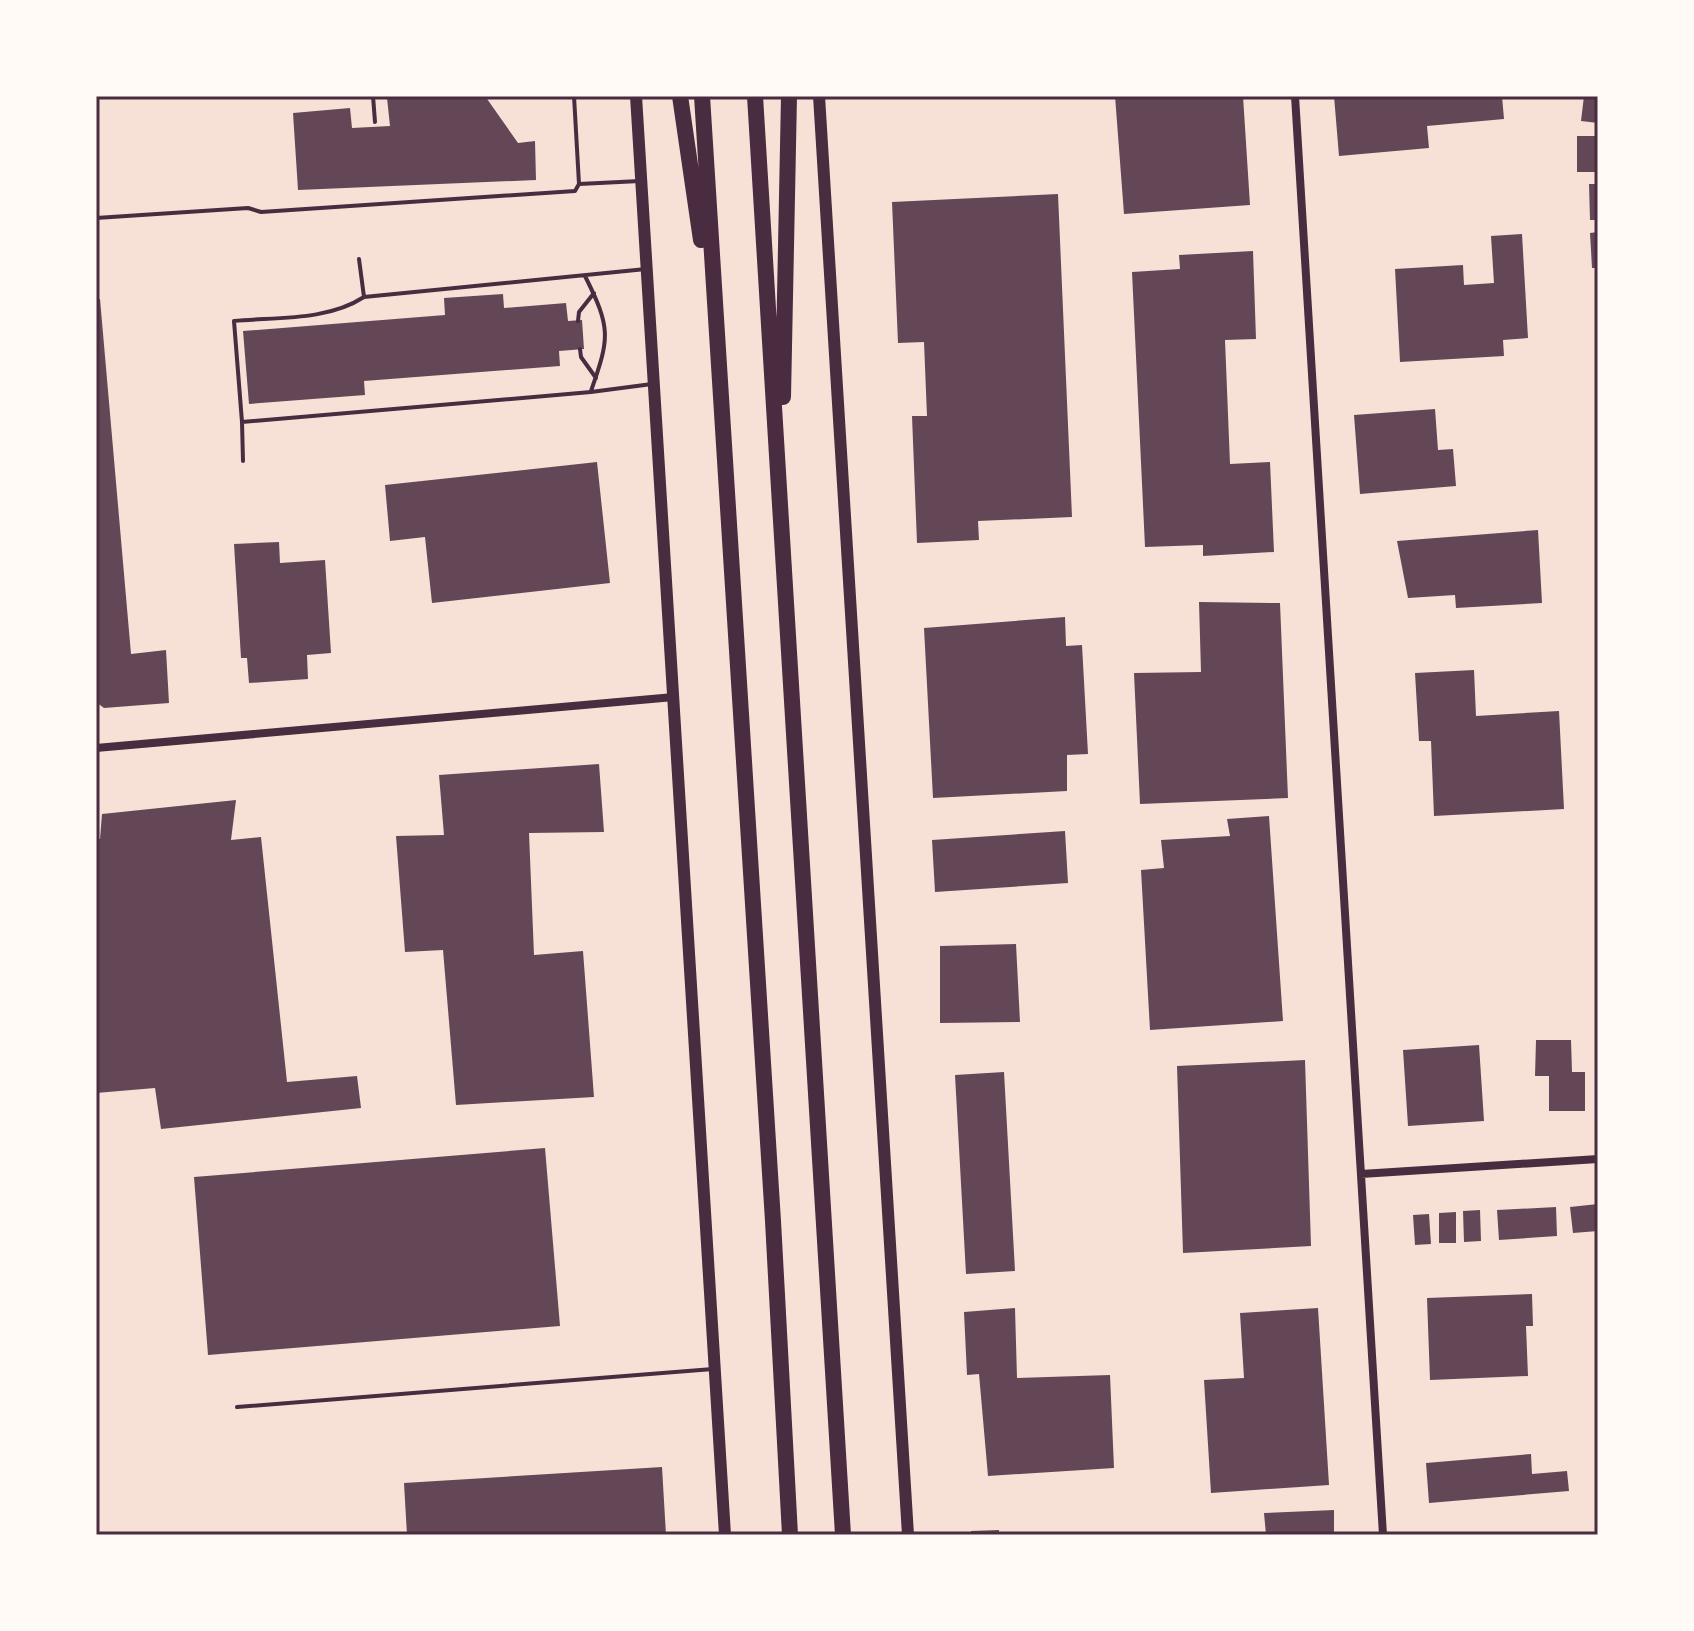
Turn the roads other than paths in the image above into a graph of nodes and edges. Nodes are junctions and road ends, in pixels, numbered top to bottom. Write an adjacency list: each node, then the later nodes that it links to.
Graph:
1 (373, 96): 10 (lane)
2 (574, 96): 12 (lane)
3 (636, 96): 11 (main road)
4 (680, 96): 21 (highway)
5 (702, 96): 21 (highway)
6 (755, 96): 27 (highway)
7 (789, 96): 27 (highway)
8 (819, 96): 37 (main road)
9 (1295, 96): 31 (street)
10 (375, 122)
11 (642, 181): 12 (lane); 15 (main road)
12 (579, 184): 13 (lane)
13 (96, 218)
14 (359, 259): 18 (lane)
15 (647, 269): 16 (lane); 23 (main road)
16 (585, 276): 17 (lane); 18 (lane)
17 (594, 293): 19 (lane); 22 (lane)
18 (364, 297): 25 (lane)
19 (578, 321)
20 (580, 349): 22 (lane)
21 (719, 360): 35 (highway)
22 (596, 378): 24 (lane)
23 (654, 383): 24 (lane); 28 (main road)
24 (591, 392): 25 (lane)
25 (242, 422): 26 (lane)
26 (243, 461)
27 (780, 511): 36 (highway)
28 (674, 697): 29 (street); 32 (main road)
29 (96, 748)
30 (1598, 1159): 31 (street)
31 (1361, 1174): 38 (street)
32 (716, 1369): 33 (lane); 34 (main road)
33 (237, 1407)
34 (725, 1535)
35 (790, 1535)
36 (843, 1535)
37 (908, 1535)
38 (1383, 1535)

